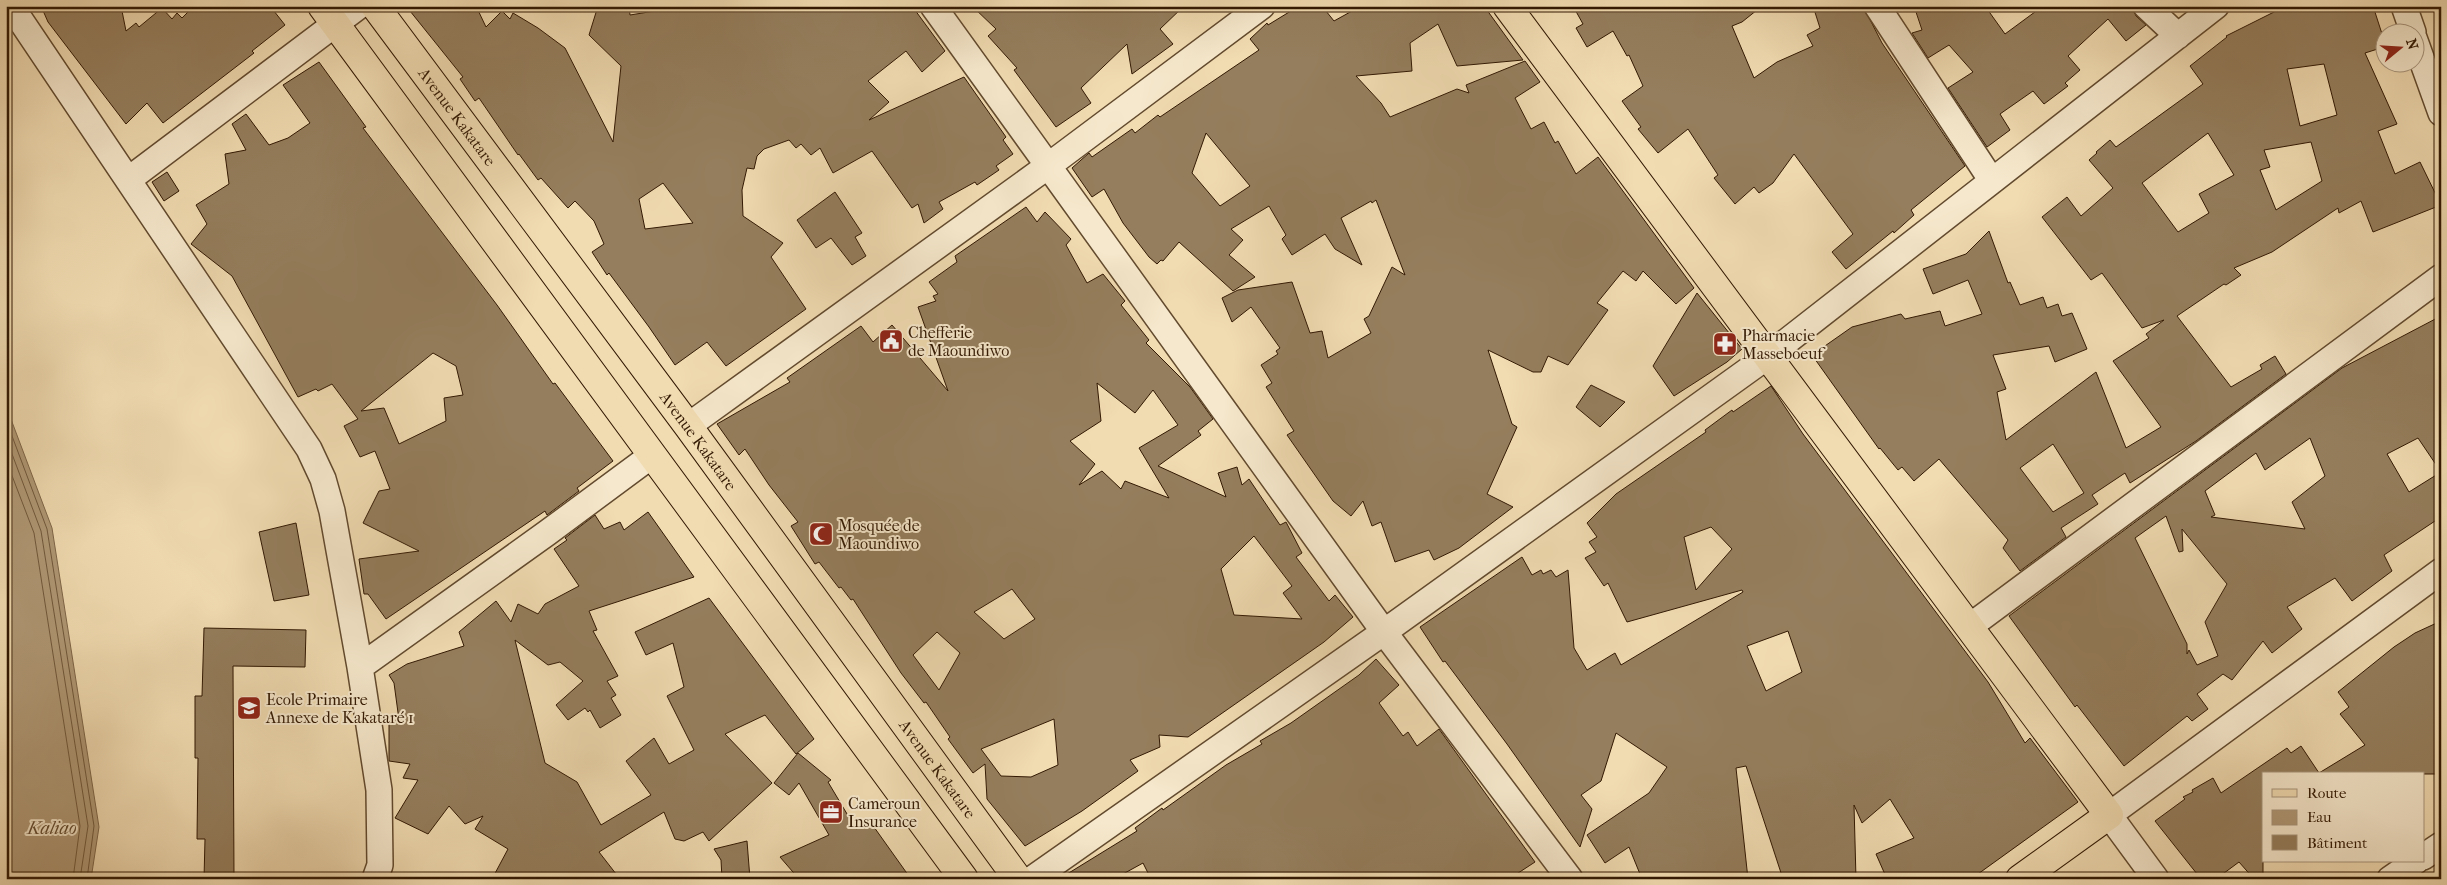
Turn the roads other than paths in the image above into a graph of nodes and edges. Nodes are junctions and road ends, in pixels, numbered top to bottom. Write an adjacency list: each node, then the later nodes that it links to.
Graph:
1 (11, 6): 17 (street)
2 (359, 6): 11 (street)
3 (375, 6): 21 (main road, Avenue Kakatare)
4 (933, 6): 16 (street)
5 (1262, 6): 16 (street)
6 (1507, 6): 20 (main road)
7 (1877, 6): 18 (street)
8 (2146, 6): 13 (street)
9 (2216, 6): 13 (street)
10 (2404, 6): 12 (street)
11 (328, 15): 17 (street); 22 (main road)
12 (2410, 22)
13 (2178, 36): 18 (street)
14 (2424, 66): 15 (street)
15 (2441, 113)
16 (1048, 166): 21 (street); 25 (street)
17 (128, 180): 26 (street)
18 (1992, 181): 20 (street)
19 (2441, 277): 24 (street)
20 (1768, 356): 24 (main road); 25 (street)
21 (688, 426): 33 (main road, Avenue Kakatare)
22 (652, 456): 26 (street); 32 (main road)
23 (2441, 571): 27 (street)
24 (1969, 627): 27 (main road)
25 (1384, 632): 34 (street); 35 (street)
26 (360, 667): 31 (street)
27 (2109, 815): 36 (main road); 37 (street)
28 (2441, 845): 29 (street)
29 (2424, 856)
30 (2415, 862): 38 (street)
31 (380, 874)
32 (964, 879)
33 (1018, 879)
34 (1032, 879)
35 (1570, 879)
36 (2020, 879)
37 (2156, 879)
38 (2390, 879)

